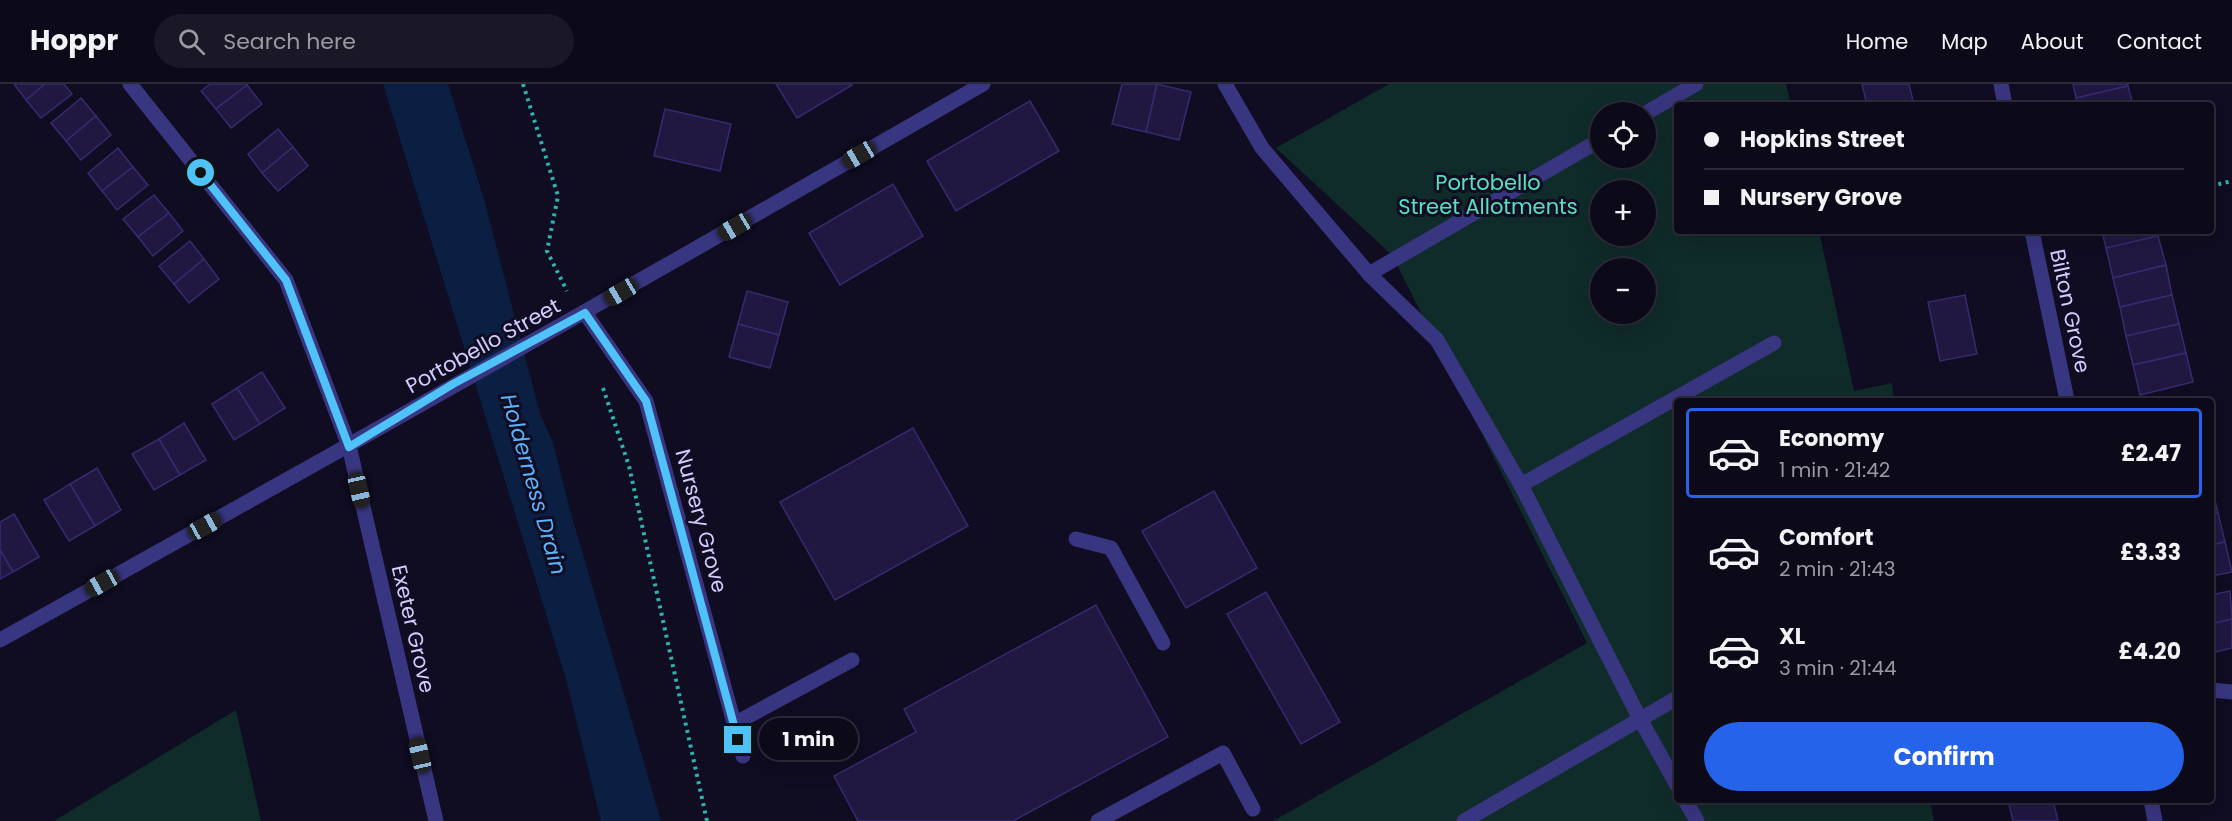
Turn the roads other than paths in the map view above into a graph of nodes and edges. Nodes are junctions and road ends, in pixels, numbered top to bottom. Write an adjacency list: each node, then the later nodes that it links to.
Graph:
1 (130, 84): 18 (street, Exeter Grove)
2 (983, 84): 13 (street, Portobello Street)
3 (1225, 84): 12 (street)
4 (1696, 84): 6 (street)
5 (2001, 84): 7 (street)
6 (1681, 100)
7 (2004, 102)
8 (1674, 103): 9 (street)
9 (1656, 110)
10 (1590, 146): 12 (street)
11 (2033, 234): 16 (street, Bilton Grove)
12 (1369, 274): 19 (street)
13 (582, 315): 18 (street, Portobello Street); 28 (street, Nursery Grove)
14 (1774, 343): 15 (street)
15 (1676, 398)
16 (2067, 398)
17 (1674, 399): 19 (street)
18 (349, 447): 21 (street, Portobello Street); 34 (street, Exeter Grove)
19 (1521, 485): 27 (street)
20 (1076, 539): 22 (street)
21 (0, 640)
22 (1163, 643)
23 (852, 660): 28 (street)
24 (2214, 690): 25 (street)
25 (2232, 692)
26 (1674, 700): 27 (street)
27 (1640, 719): 30 (street); 36 (street)
28 (734, 724): 29 (street, Nursery Grove)
29 (743, 756)
30 (1674, 780)
31 (1687, 803): 37 (street)
32 (2152, 803): 38 (street)
33 (1253, 809): 35 (street)
34 (436, 821)
35 (1098, 821)
36 (1464, 821)
37 (1697, 821)
38 (2155, 821)

